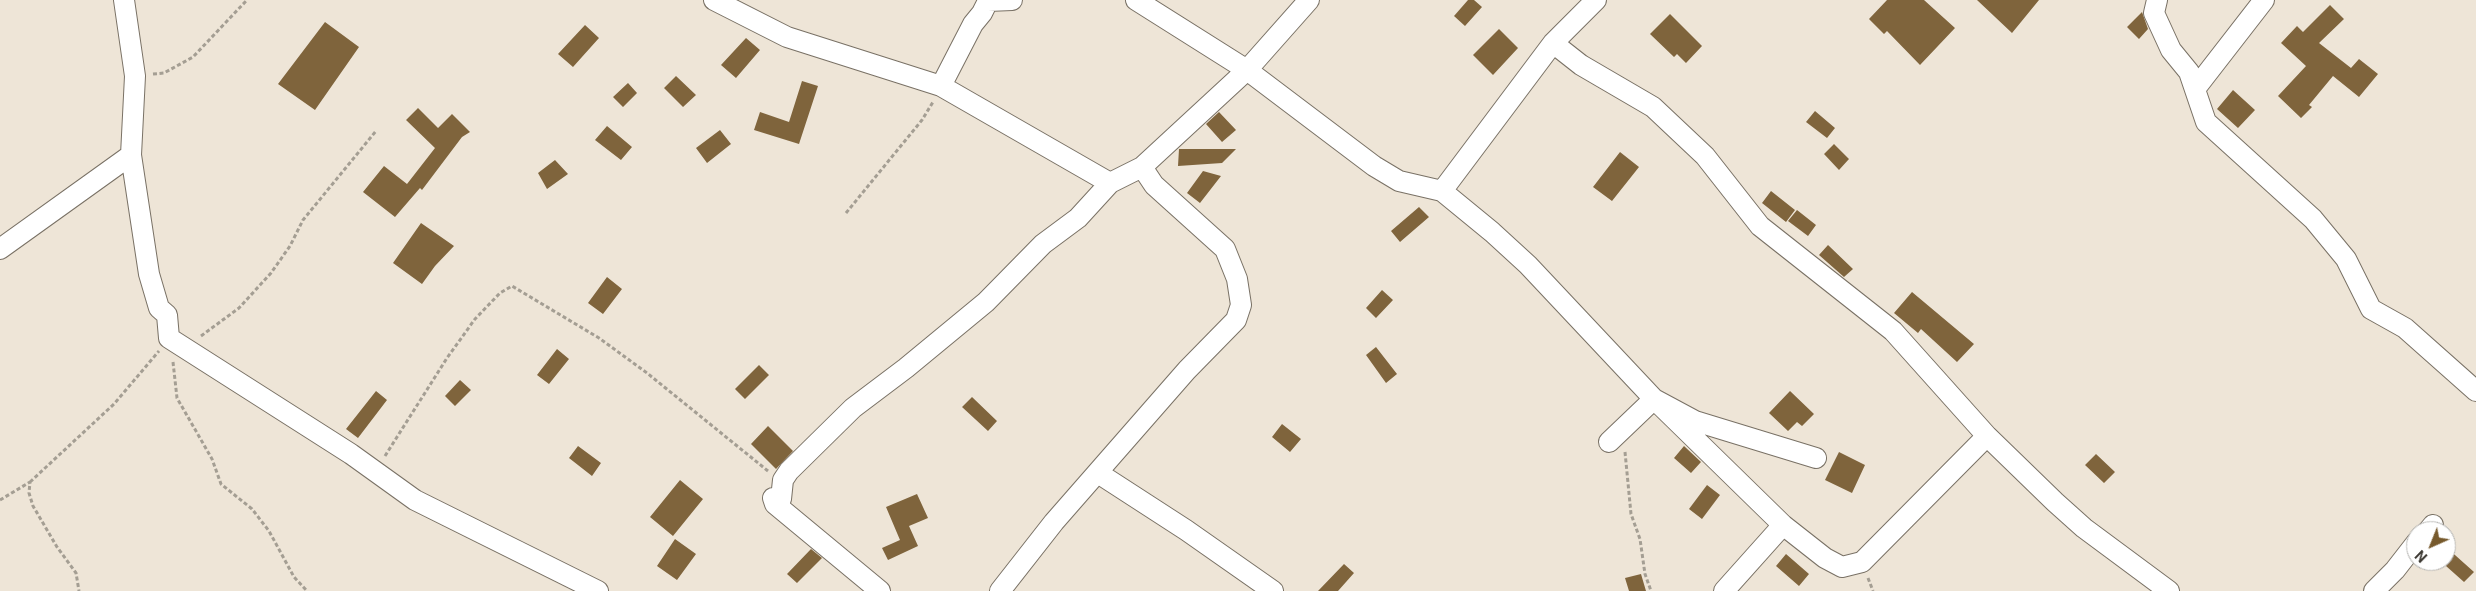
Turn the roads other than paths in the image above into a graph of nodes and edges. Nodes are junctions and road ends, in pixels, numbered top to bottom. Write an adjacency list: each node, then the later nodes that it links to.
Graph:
1 (124, 0): 13 (street)
2 (714, 0): 11 (street)
3 (1012, 0): 11 (street)
4 (1136, 0): 10 (street)
5 (1310, 0): 10 (street)
6 (1596, 0): 9 (street)
7 (2157, 0): 12 (street)
8 (2264, 0): 12 (street)
9 (1554, 43): 16 (street); 20 (street)
10 (1247, 70): 14 (street); 16 (street)
11 (941, 86): 15 (street)
12 (2196, 89): 18 (street)
13 (131, 155): 17 (street); 26 (street)
14 (1142, 167): 15 (street); 23 (street)
15 (1110, 183): 27 (street)
16 (1442, 191): 19 (street)
17 (0, 249)
18 (2476, 390)
19 (1654, 399): 21 (street); 22 (street); 24 (street)
20 (1988, 436): 24 (street); 31 (street)
21 (1609, 442)
22 (1816, 458)
23 (1098, 473): 28 (street); 29 (street)
24 (1783, 525): 30 (street)
25 (2406, 556): 32 (street)
26 (598, 591)
27 (880, 591)
28 (1000, 591)
29 (1273, 591)
30 (1724, 591)
31 (2169, 591)
32 (2374, 591)

